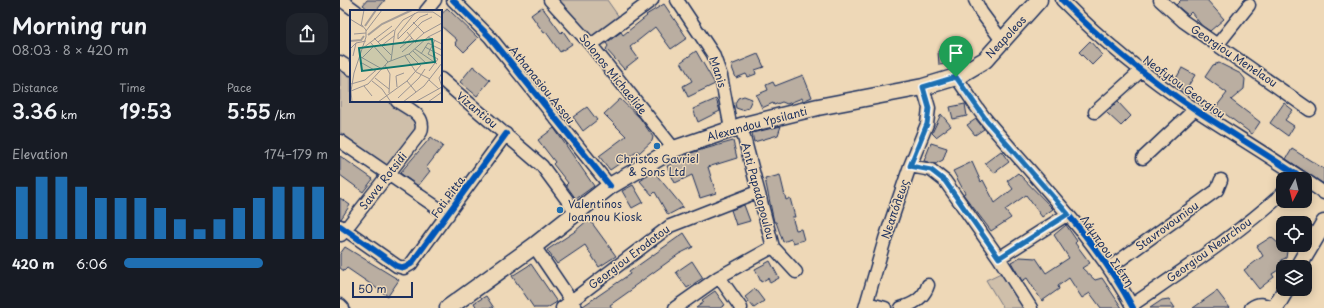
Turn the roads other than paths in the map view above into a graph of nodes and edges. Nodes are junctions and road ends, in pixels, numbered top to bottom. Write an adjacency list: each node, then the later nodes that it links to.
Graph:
1 (341, 0): 12 (street)
2 (435, 0): 13 (street)
3 (453, 0): 36 (street, Athanasiou Assou)
4 (550, 0): 16 (street, Solonos Michaelide)
5 (652, 0): 16 (street)
6 (677, 0): 27 (street, Manis)
7 (975, 0): 14 (street)
8 (1040, 0): 14 (main road, Neapoleos)
9 (1062, 0): 19 (street, Neofytou Georgiou)
10 (1160, 0): 15 (street, Georgiou Menelaou)
11 (1249, 5): 15 (street)
12 (355, 10)
13 (427, 10)
14 (1003, 42): 20 (main road, Neapoleos)
15 (1218, 44): 25 (street, Georgiou Menelaou)
16 (590, 45): 30 (street, Solonos Michaelide)
17 (340, 62): 18 (street)
18 (350, 68)
19 (1142, 70): 24 (street, Neofytou Georgiou); 26 (street)
20 (956, 77): 22 (main road, Neapoleos); 42 (street, Λάμπρου Σιέπη)
21 (442, 80): 28 (street, Vizantiou)
22 (923, 87): 27 (main road, Alexandou Ypsilanti); 32 (street, Νεαπόλεως)
23 (398, 102): 34 (street, Savva Rotsidi)
24 (1194, 109): 31 (street); 33 (street, Neofytou Georgiou)
25 (1310, 110)
26 (1095, 112)
27 (736, 127): 30 (main road, Alexandou Ypsilanti); 38 (street, Anti Papadopoulou)
28 (506, 134): 41 (street, Vizantiou); 43 (street, Foti Pitta)
29 (340, 141): 34 (street)
30 (674, 149): 36 (main road, Alexandou Ypsilanti)
31 (1143, 158)
32 (910, 166): 48 (street); 56 (street, Νεαπόλεως)
33 (1290, 172)
34 (389, 174): 43 (street); 45 (street, Savva Rotsidi)
35 (1221, 180): 50 (street, Stavrovouniou)
36 (610, 186): 41 (main road, Alexandou Ypsilanti)
37 (1312, 186): 39 (street, Neofytou Georgiou)
38 (757, 192): 47 (street, Anti Papadopoulou); 57 (street, Georgiou Erodotou)
39 (1324, 193)
40 (1276, 199): 58 (street, Georgiou Nearchou)
41 (576, 212): 46 (main road, Alexandou Ypsilanti)
42 (1068, 214): 48 (street); 50 (street, Λάμπρου Σιέπη)
43 (448, 215): 45 (street, Foti Pitta)
44 (1324, 223): 49 (main road)
45 (342, 231)
46 (534, 246): 57 (street); 60 (main road, Alexandou Ypsilanti)
47 (772, 247): 51 (street, Anti Papadopoulou); 52 (street)
48 (999, 258): 65 (street)
49 (1302, 260)
50 (1110, 268): 58 (street, Λάμπρου Σιέπη)
51 (796, 272)
52 (719, 278): 61 (street); 62 (street)
53 (928, 285): 64 (street)
54 (1282, 296): 67 (main road)
55 (340, 305): 59 (street)
56 (866, 305): 63 (street)
57 (570, 306)
58 (1132, 306)
59 (343, 308)
60 (448, 308)
61 (675, 308)
62 (741, 308)
63 (885, 308)
64 (901, 308)
65 (1029, 308)
66 (1251, 308): 67 (street)
67 (1274, 308)

